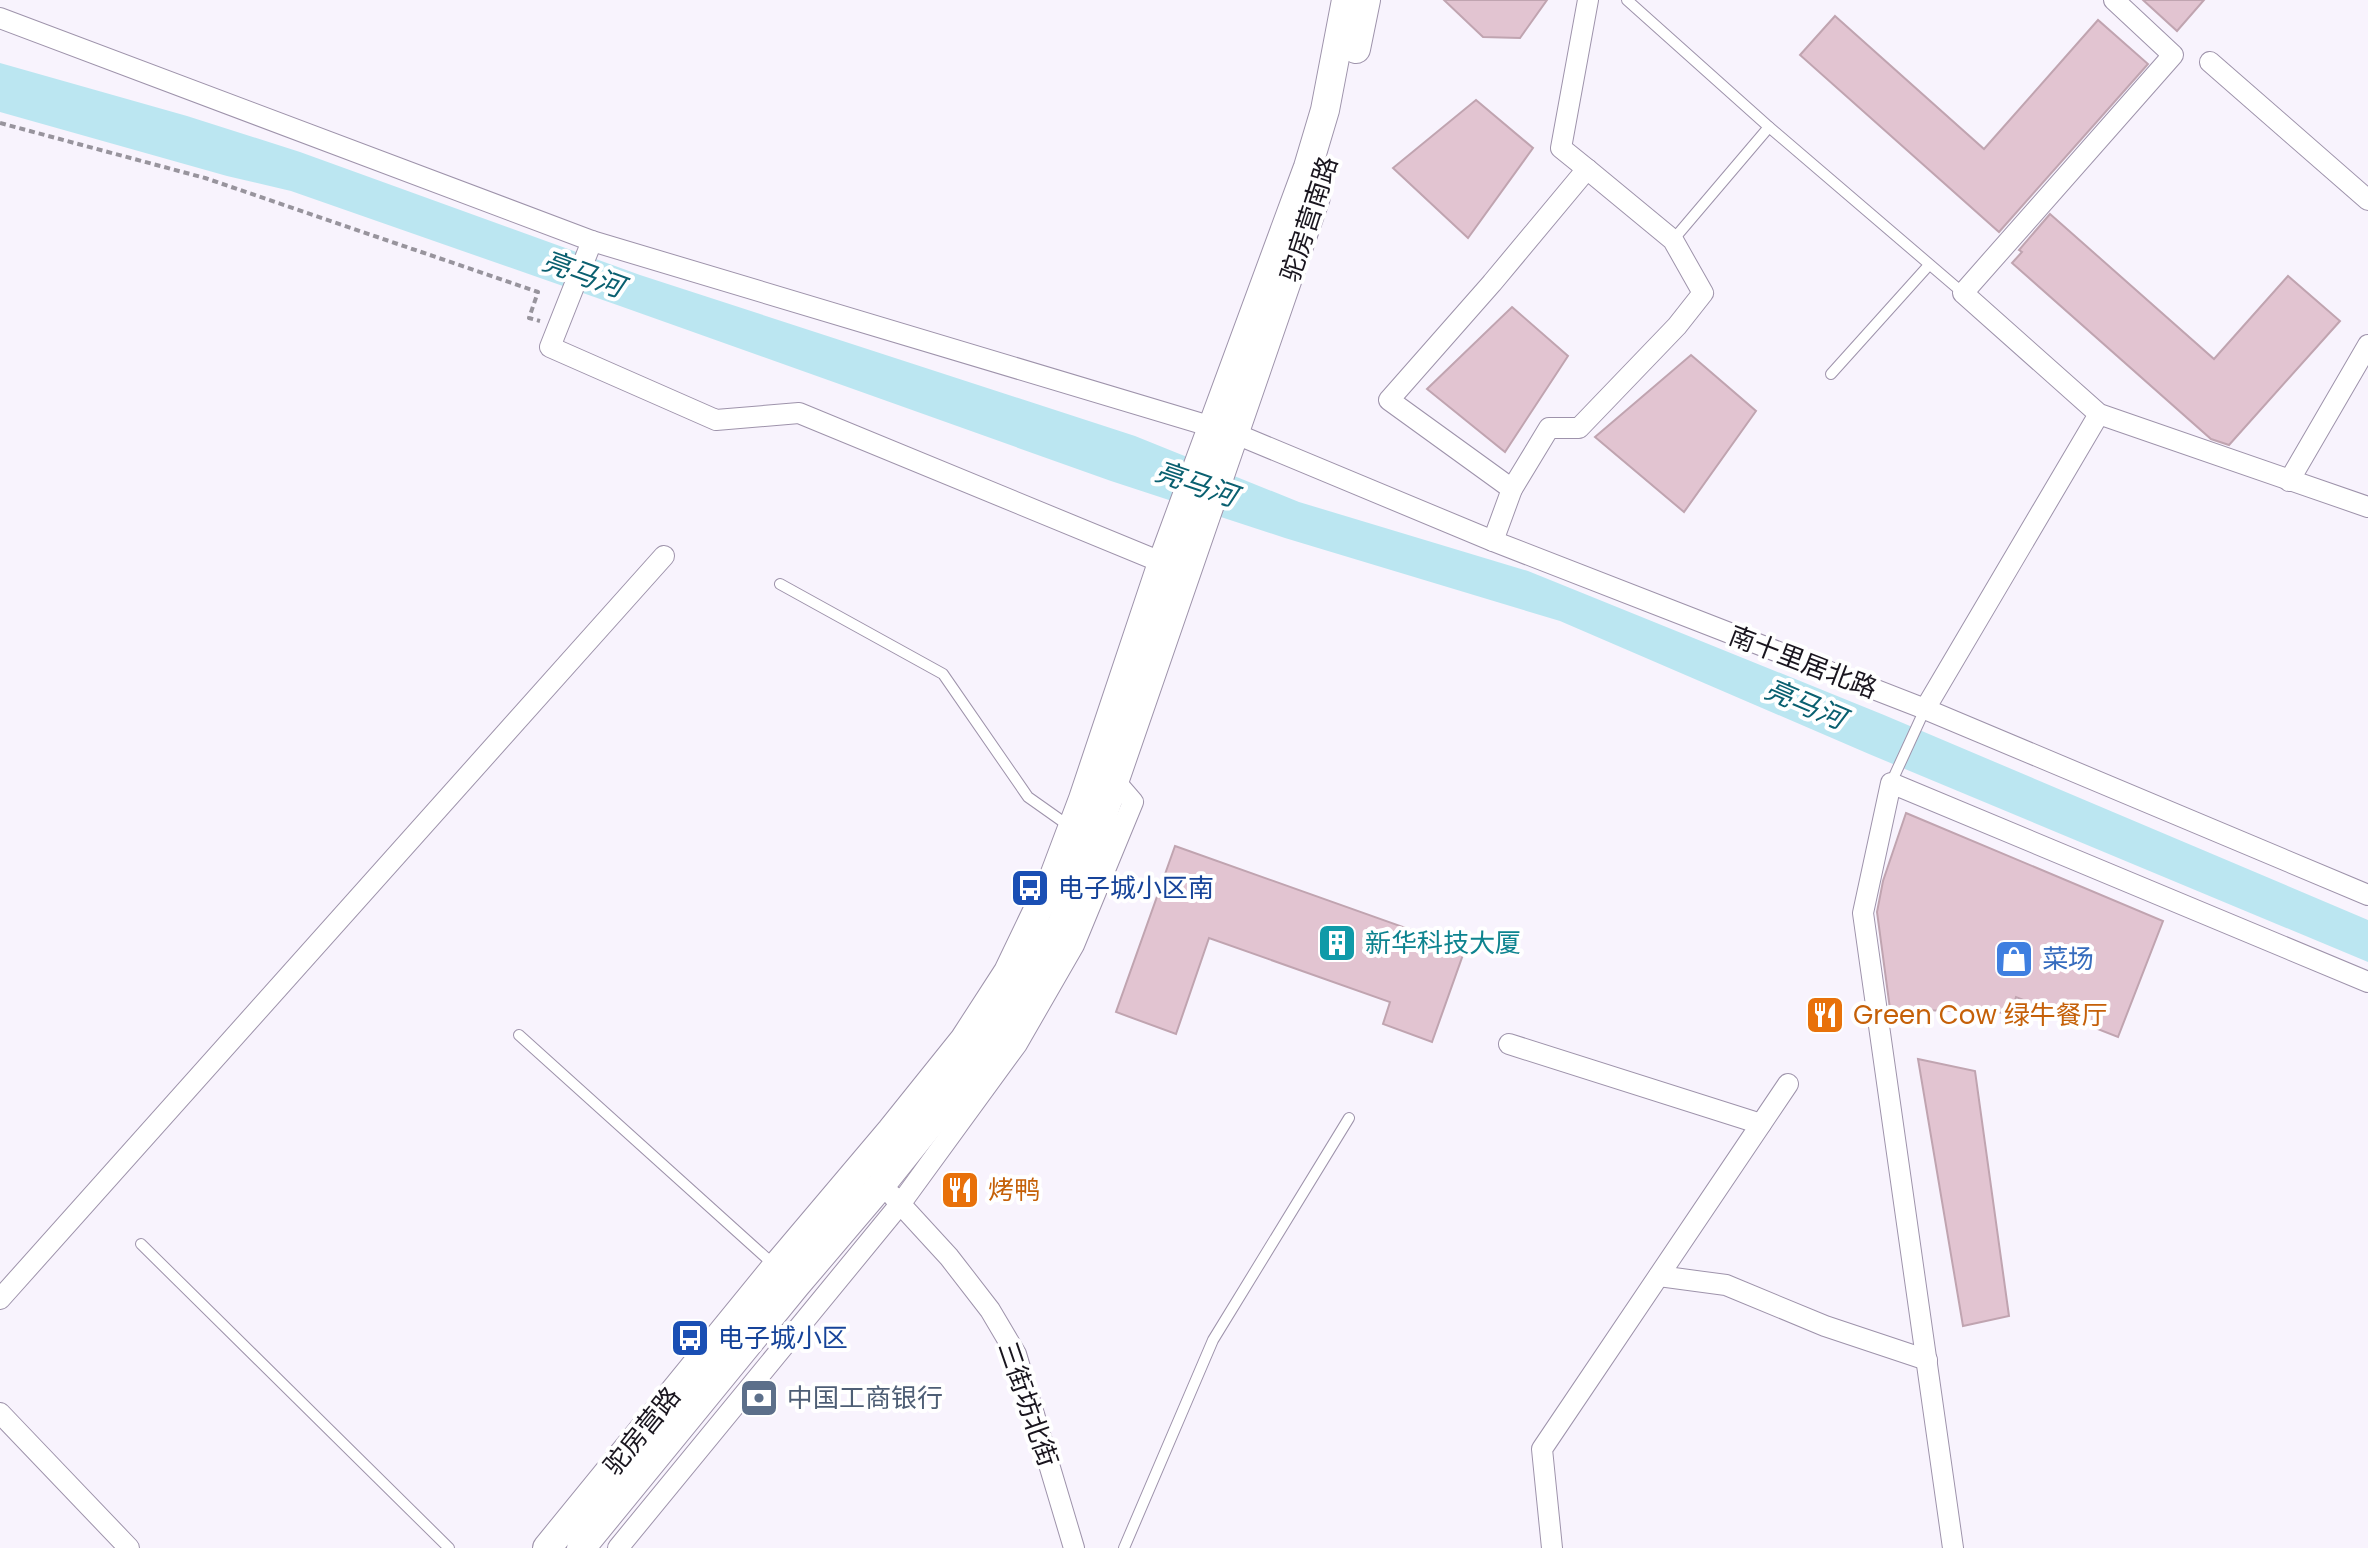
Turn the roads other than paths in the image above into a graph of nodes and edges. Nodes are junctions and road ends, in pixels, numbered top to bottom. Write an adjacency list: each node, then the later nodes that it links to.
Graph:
1 (1346, 0): 18 (street, 驼房营南路)
2 (1366, 0): 18 (street, 驼房营南路)
3 (1588, 0): 9 (street)
4 (1627, 0): 8 (lane)
5 (2114, 0): 14 (street)
6 (0, 18): 12 (street, 南十里居北路)
7 (2210, 62): 10 (street)
8 (1769, 127): 11 (lane); 13 (lane)
9 (1587, 169): 11 (street); 20 (street)
10 (2368, 200)
11 (1673, 240): 20 (street)
12 (592, 241): 18 (street, 南十里居北路); 24 (street)
13 (1929, 265): 14 (lane); 16 (lane)
14 (1963, 293): 17 (street)
15 (2368, 345): 19 (street)
16 (1831, 374)
17 (2099, 414): 19 (street); 26 (street)
18 (1224, 430): 22 (street, 南十里居北路); 24 (street)
19 (2289, 481): 21 (street)
20 (1512, 489): 22 (street)
21 (2368, 507)
22 (1493, 541): 26 (street, 南十里居北路)
23 (664, 556): 41 (street)
24 (1175, 567): 27 (street); 29 (street)
25 (780, 584): 29 (lane)
26 (1925, 709): 28 (lane); 30 (street, 南十里居北路)
27 (1114, 780): 29 (street); 37 (street)
28 (1891, 783): 31 (street); 42 (street)
29 (1083, 835): 37 (street, 驼房营路)
30 (2368, 895)
31 (2368, 982)
32 (519, 1035): 39 (lane)
33 (1509, 1044): 36 (street)
34 (1788, 1084): 36 (street)
35 (1349, 1118): 50 (lane)
36 (1761, 1124): 40 (street)
37 (881, 1185): 39 (street, 驼房营路); 48 (street); 49 (street, 三街坊北街)
38 (141, 1244): 45 (lane)
39 (786, 1276): 46 (street, 驼房营路); 47 (street, 驼房营路)
40 (1659, 1276): 42 (street); 51 (street)
41 (0, 1299)
42 (1927, 1360): 52 (street)
43 (0, 1413): 44 (street)
44 (129, 1548)
45 (449, 1548)
46 (547, 1548)
47 (581, 1548)
48 (618, 1548)
49 (1074, 1548)
50 (1124, 1548)
51 (1552, 1548)
52 (1953, 1548)

